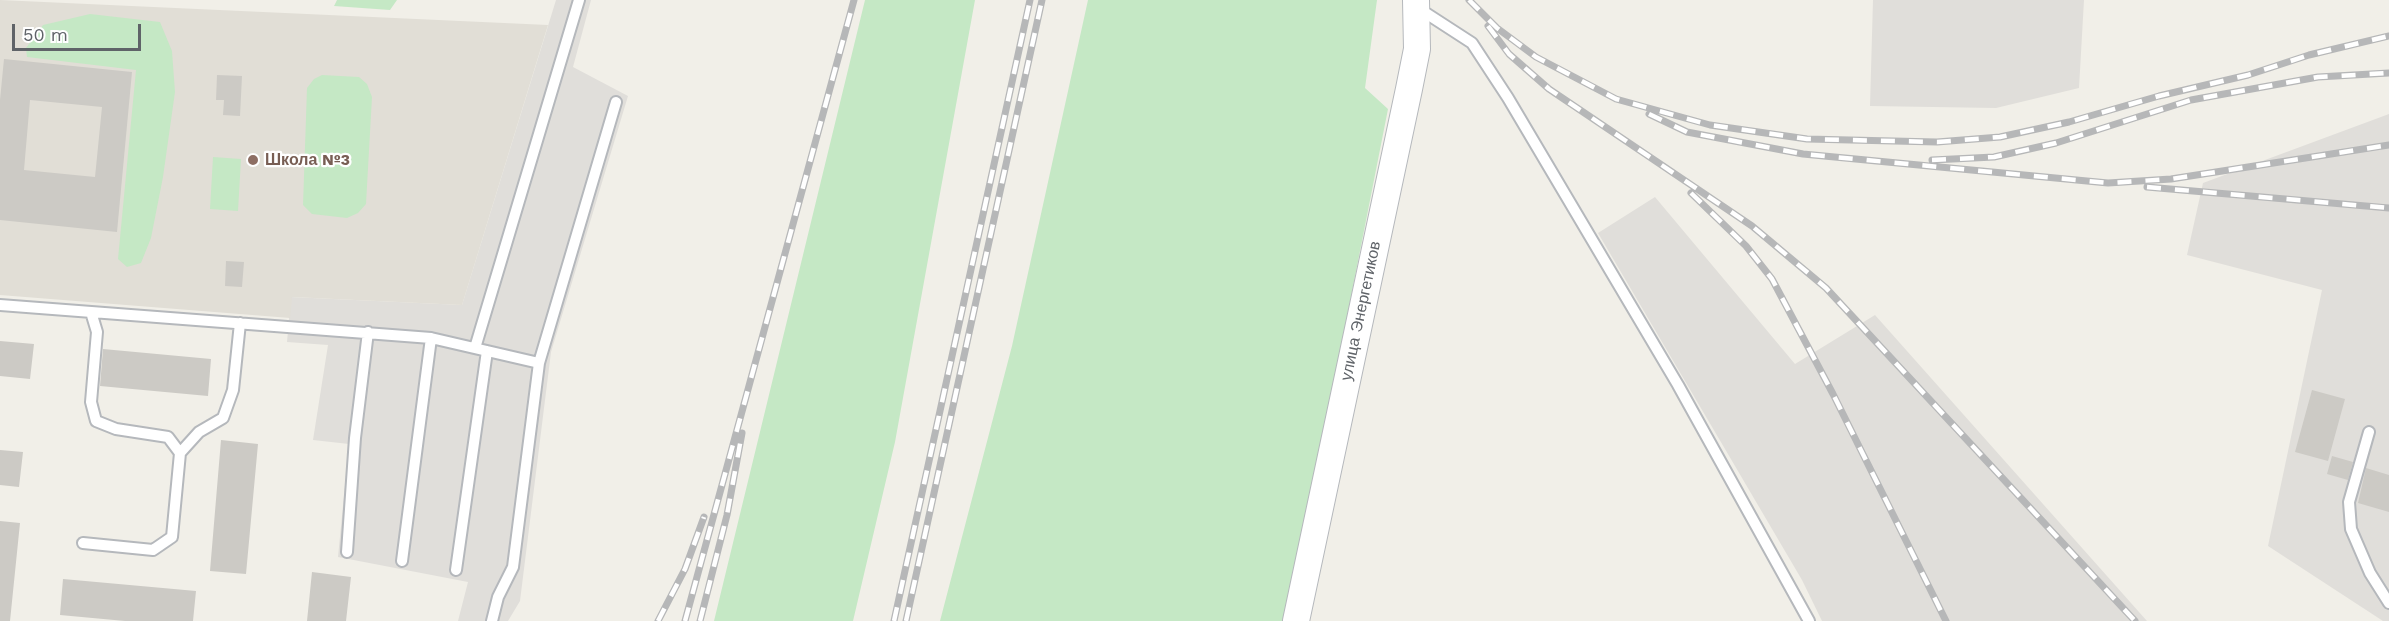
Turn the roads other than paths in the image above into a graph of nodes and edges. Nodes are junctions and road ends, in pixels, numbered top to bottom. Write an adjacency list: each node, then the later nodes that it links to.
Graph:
1 (579, 0): 9 (lane)
2 (1417, 4): 20 (street, улица Энергетиков); 21 (lane)
3 (616, 102): 11 (lane)
4 (0, 306): 5 (lane)
5 (91, 312): 6 (lane); 13 (lane)
6 (240, 323): 7 (lane); 13 (lane)
7 (368, 332): 8 (lane); 15 (lane)
8 (431, 338): 9 (lane); 16 (lane)
9 (475, 348): 10 (lane)
10 (488, 351): 11 (lane); 17 (lane)
11 (539, 363): 19 (lane)
12 (2369, 432): 18 (lane)
13 (180, 453): 14 (lane)
14 (83, 543)
15 (347, 552)
16 (402, 561)
17 (456, 570)
18 (2389, 603)
19 (492, 621)
20 (1296, 621)
21 (1809, 621)

